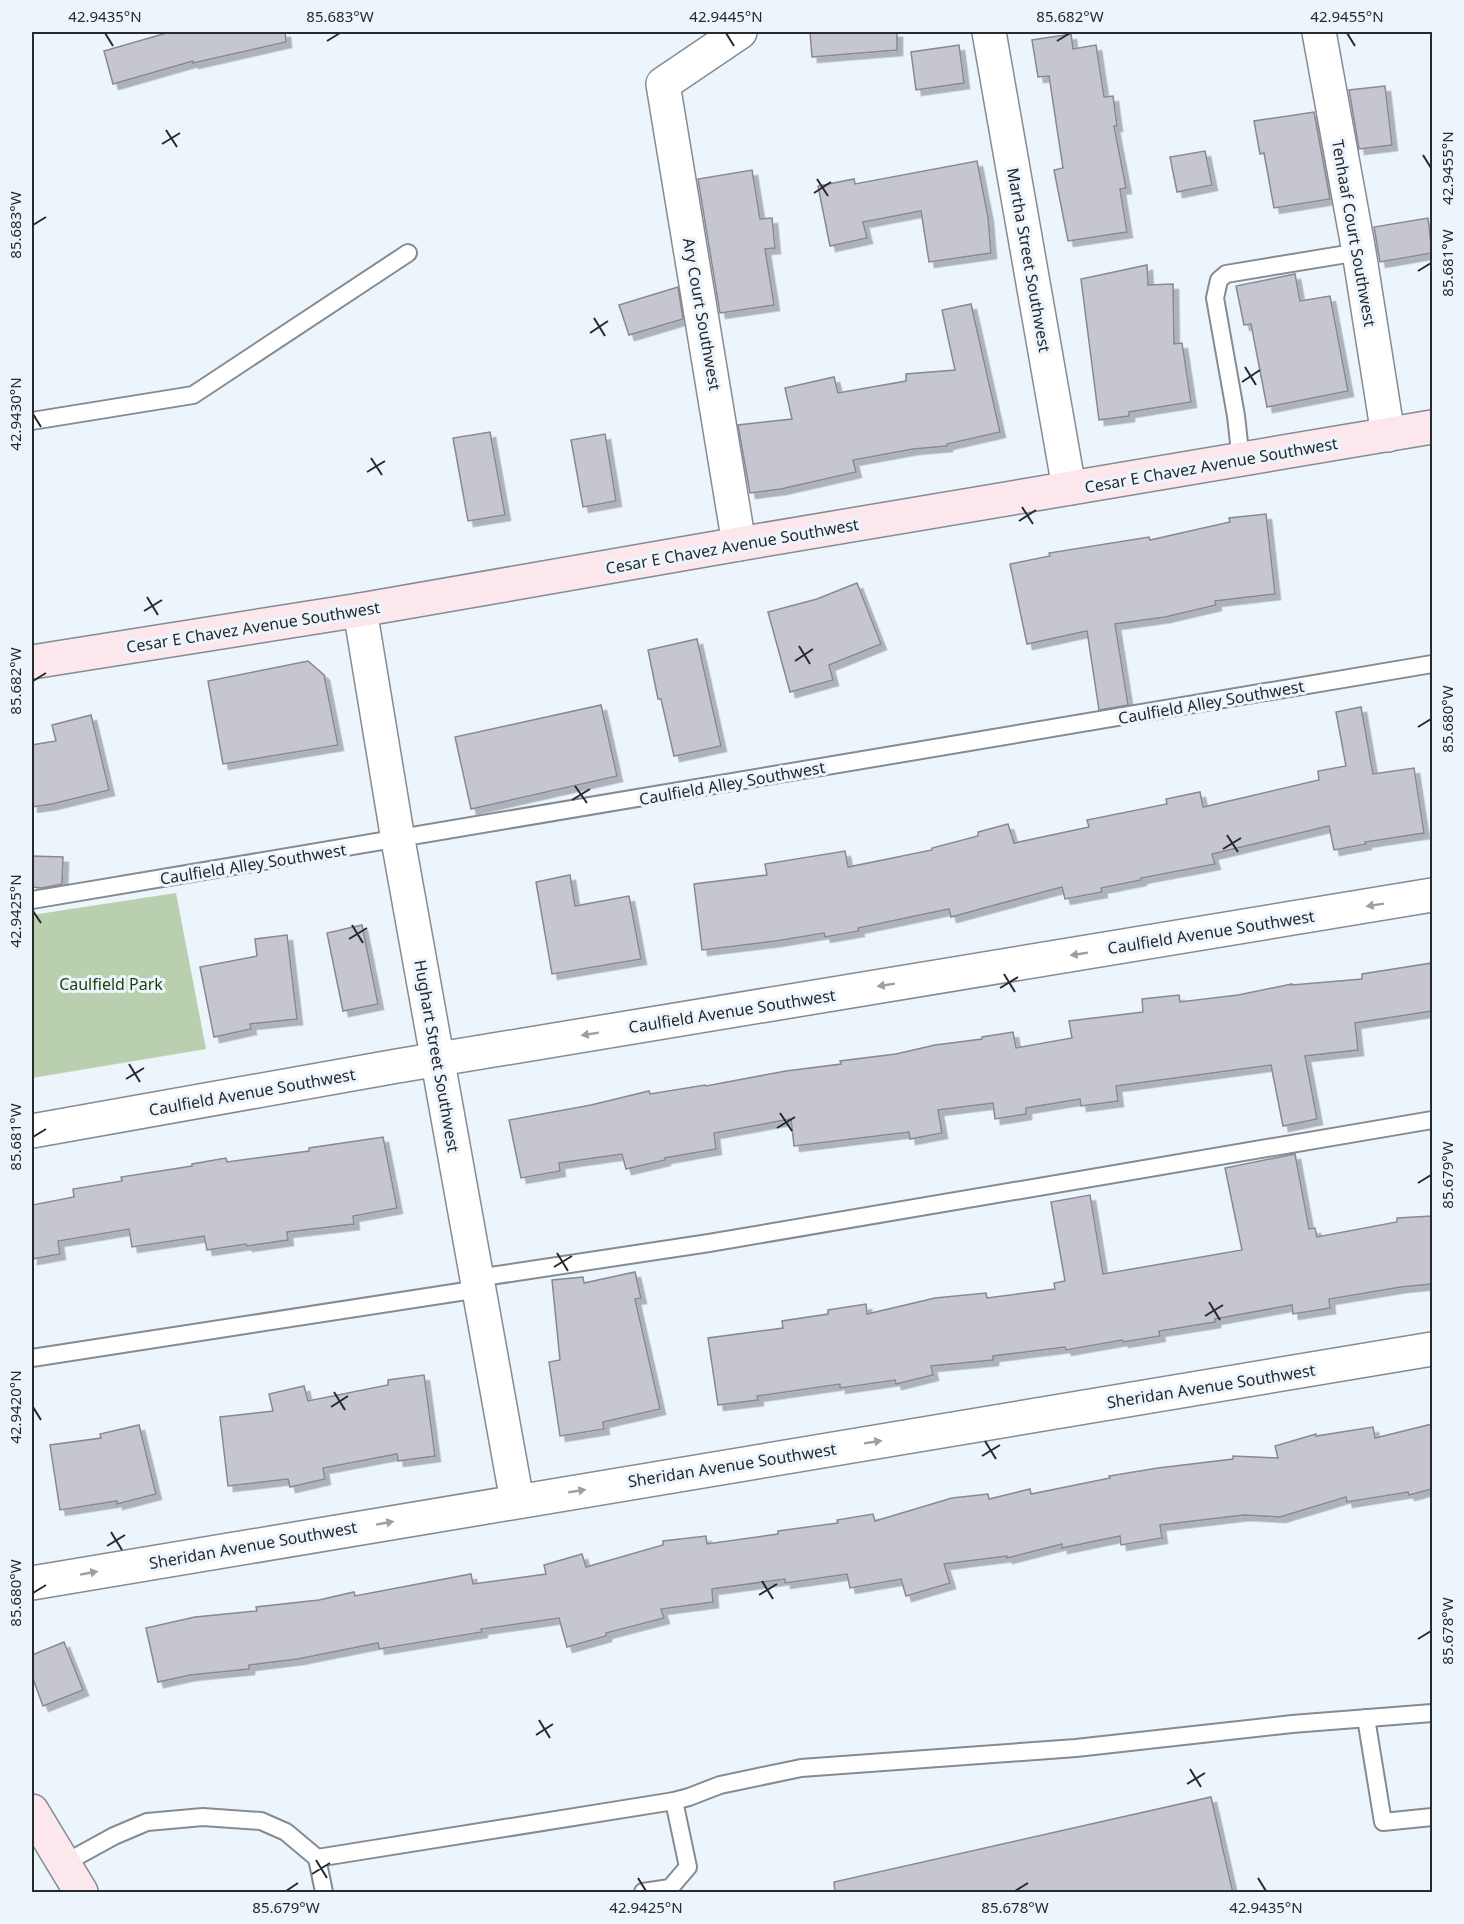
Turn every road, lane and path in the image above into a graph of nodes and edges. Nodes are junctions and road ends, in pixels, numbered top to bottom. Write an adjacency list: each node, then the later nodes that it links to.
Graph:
1 (740, 32): 11 (street, Ary Court Southwest)
2 (989, 32): 10 (street, Martha Street Southwest)
3 (1319, 32): 4 (street, Tenhaaf Court Southwest)
4 (1359, 252): 8 (street, Tenhaaf Court Southwest); 9 (lane)
5 (408, 253): 6 (lane)
6 (32, 421)
7 (1432, 427): 8 (main road, Cesar E Chavez Avenue Southwest)
8 (1388, 435): 9 (main road, Cesar E Chavez Avenue Southwest)
9 (1241, 461): 10 (main road, Cesar E Chavez Avenue Southwest)
10 (1069, 488): 11 (main road, Cesar E Chavez Avenue Southwest)
11 (739, 544): 12 (main road, Cesar E Chavez Avenue Southwest)
12 (360, 610): 13 (main road, Cesar E Chavez Avenue Southwest); 15 (street, Hughart Street Southwest)
13 (32, 662)
14 (1432, 664): 15 (lane, Caulfield Alley Southwest)
15 (398, 840): 17 (lane, Caulfield Alley Southwest); 18 (street, Hughart Street Southwest)
16 (1432, 896): 18 (street, Caulfield Avenue Southwest, one-way to 18)
17 (32, 900)
18 (438, 1059): 20 (street, Caulfield Avenue Southwest); 21 (street, Hughart Street Southwest)
19 (1432, 1120): 21 (lane)
20 (32, 1131)
21 (478, 1283): 23 (lane); 24 (street, Hughart Street Southwest)
22 (1432, 1349): 24 (street, Sheridan Avenue Southwest, one-way to 22)
23 (32, 1358)
24 (517, 1501): 25 (street, Sheridan Avenue Southwest, one-way to 24)
25 (32, 1583)
26 (1432, 1713): 27 (lane)
27 (1366, 1718): 28 (lane); 30 (lane)
28 (674, 1801): 32 (lane); 35 (lane)
29 (32, 1811): 31 (main road)
30 (1432, 1817)
31 (49, 1857): 32 (lane); 33 (main road)
32 (317, 1858): 34 (lane)
33 (81, 1893)
34 (324, 1893)
35 (643, 1893)

